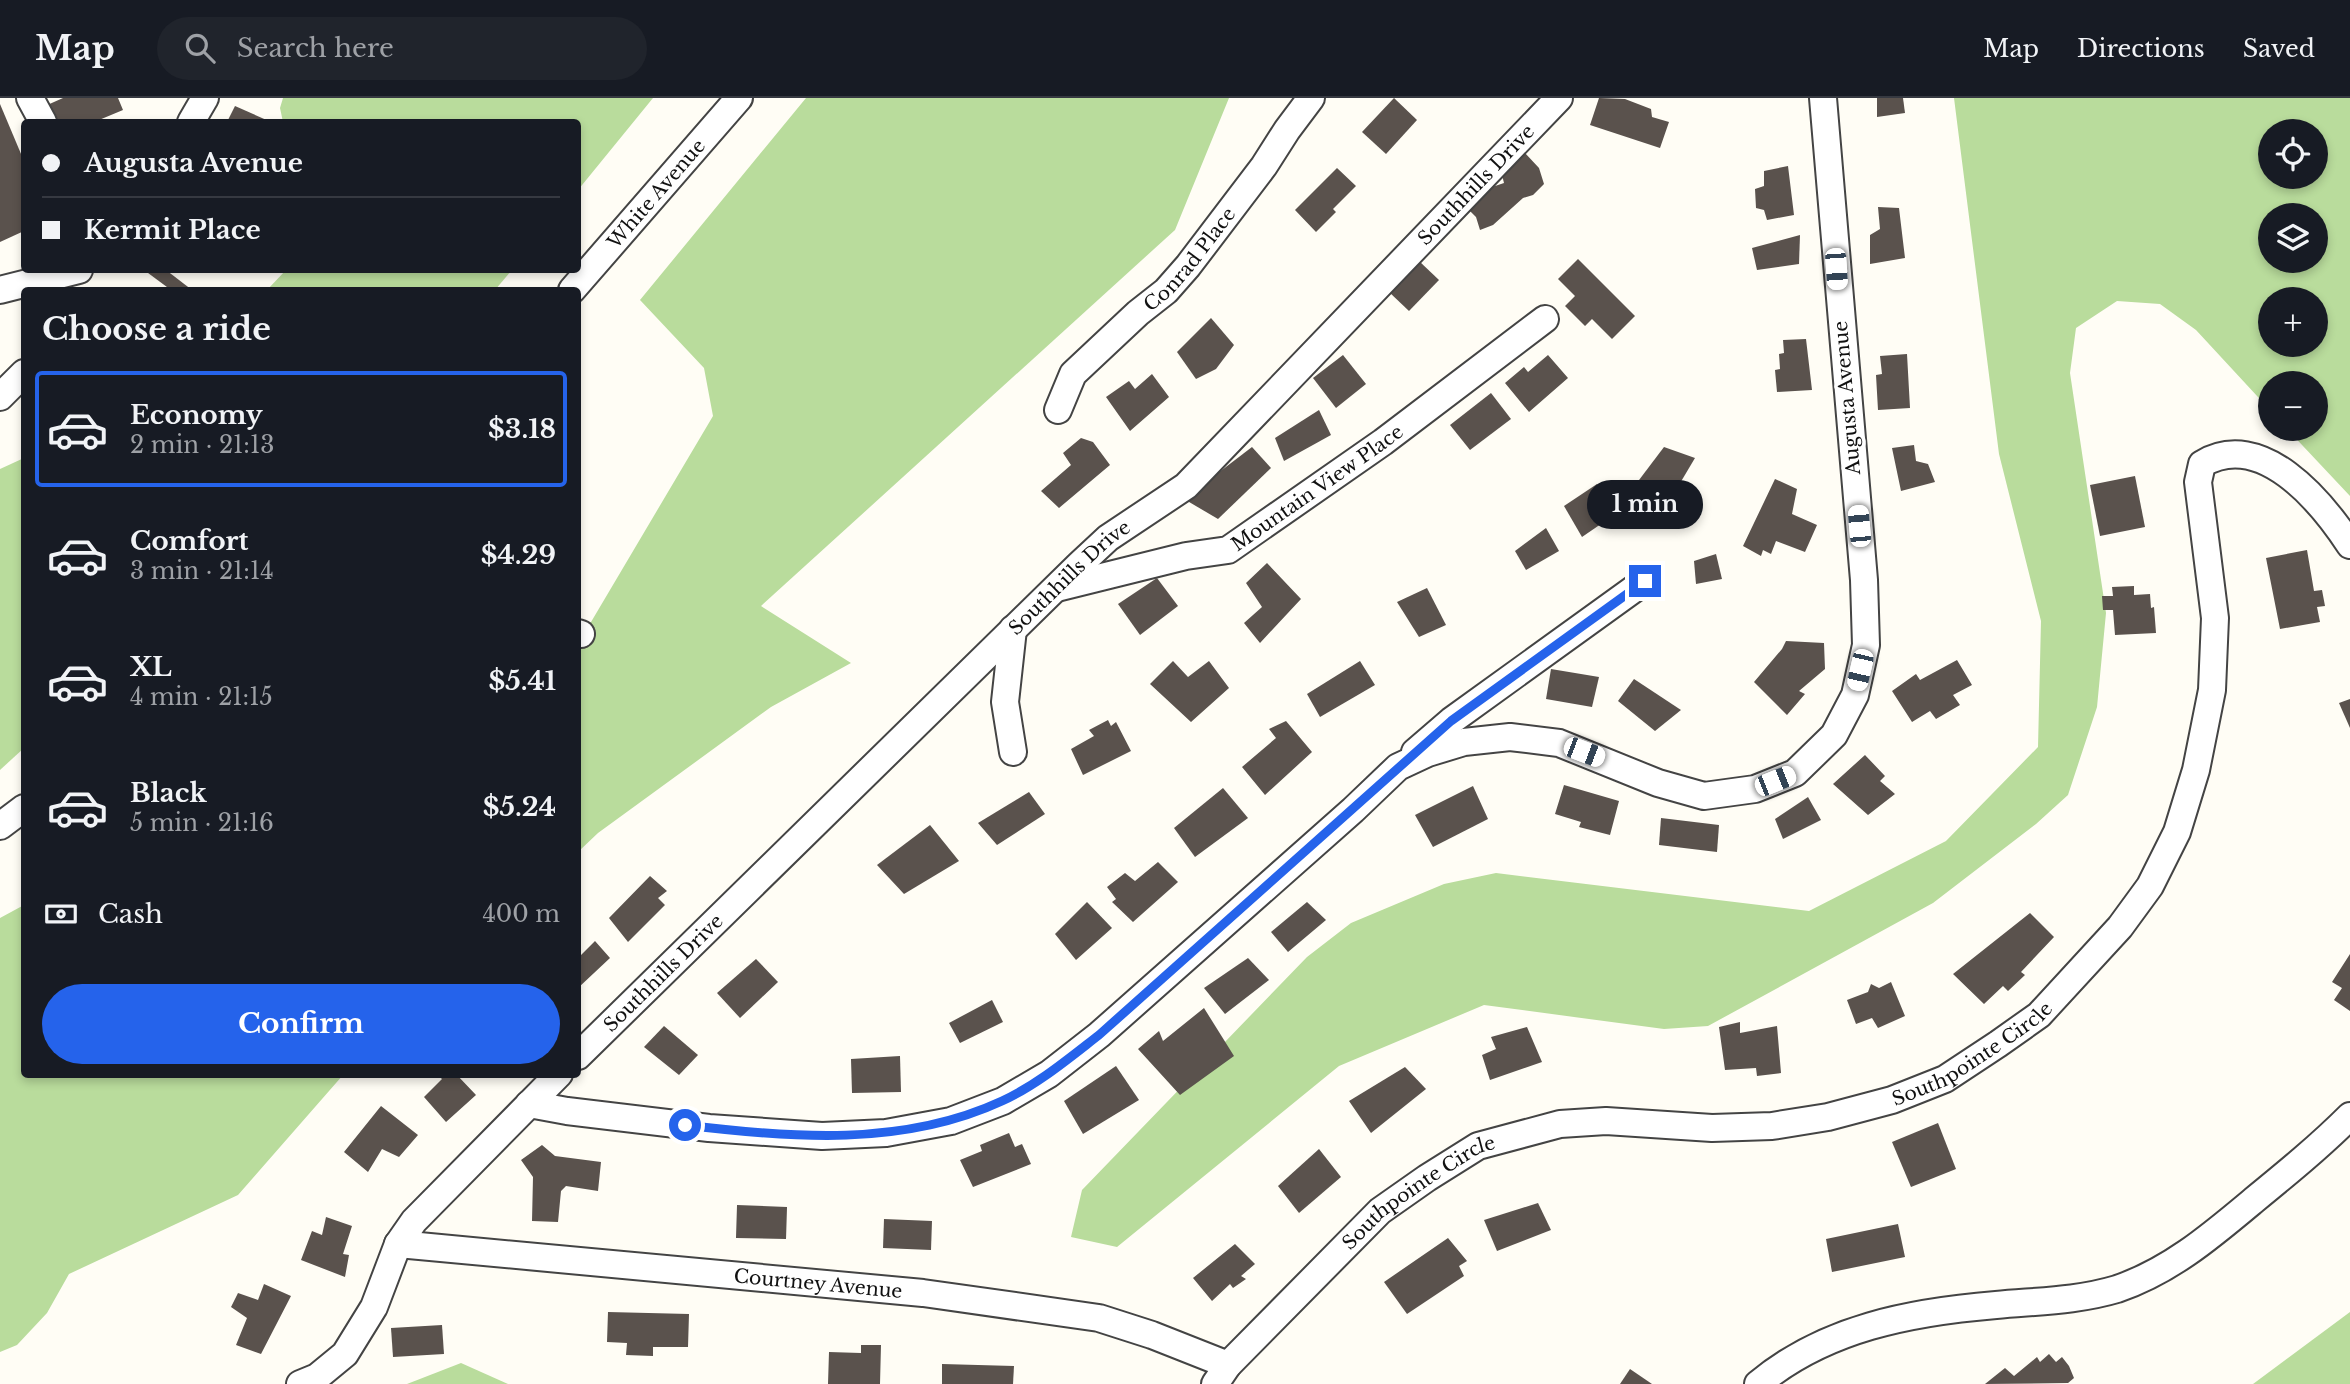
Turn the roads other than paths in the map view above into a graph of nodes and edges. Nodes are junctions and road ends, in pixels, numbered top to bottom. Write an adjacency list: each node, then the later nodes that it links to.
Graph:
1 (30, 98): 7 (street)
2 (205, 98): 8 (street)
3 (739, 98): 10 (street, White Avenue)
4 (1311, 98): 15 (street, Conrad Place)
5 (1559, 98): 18 (street, Southhills Drive)
6 (1823, 98): 21 (street, Augusta Avenue)
7 (41, 119)
8 (193, 119)
9 (68, 273): 11 (street)
10 (575, 287)
11 (0, 290)
12 (1545, 319): 18 (street, Mountain View Place)
13 (21, 376): 14 (street)
14 (0, 397)
15 (1058, 410)
16 (2350, 545): 29 (street, Southpointe Circle)
17 (1645, 581): 21 (street)
18 (1055, 588): 19 (street, Southhills Drive)
19 (1013, 629): 20 (street); 24 (street, Southhills Drive)
20 (1013, 752)
21 (1398, 767): 26 (street, Augusta Avenue)
22 (21, 810): 23 (street)
23 (0, 826)
24 (581, 1053)
25 (555, 1078): 26 (street)
26 (529, 1104): 28 (street)
27 (2350, 1116): 31 (street)
28 (398, 1244): 29 (street, Courtney Avenue); 30 (street)
29 (1221, 1375)
30 (300, 1384)
31 (1758, 1384)

